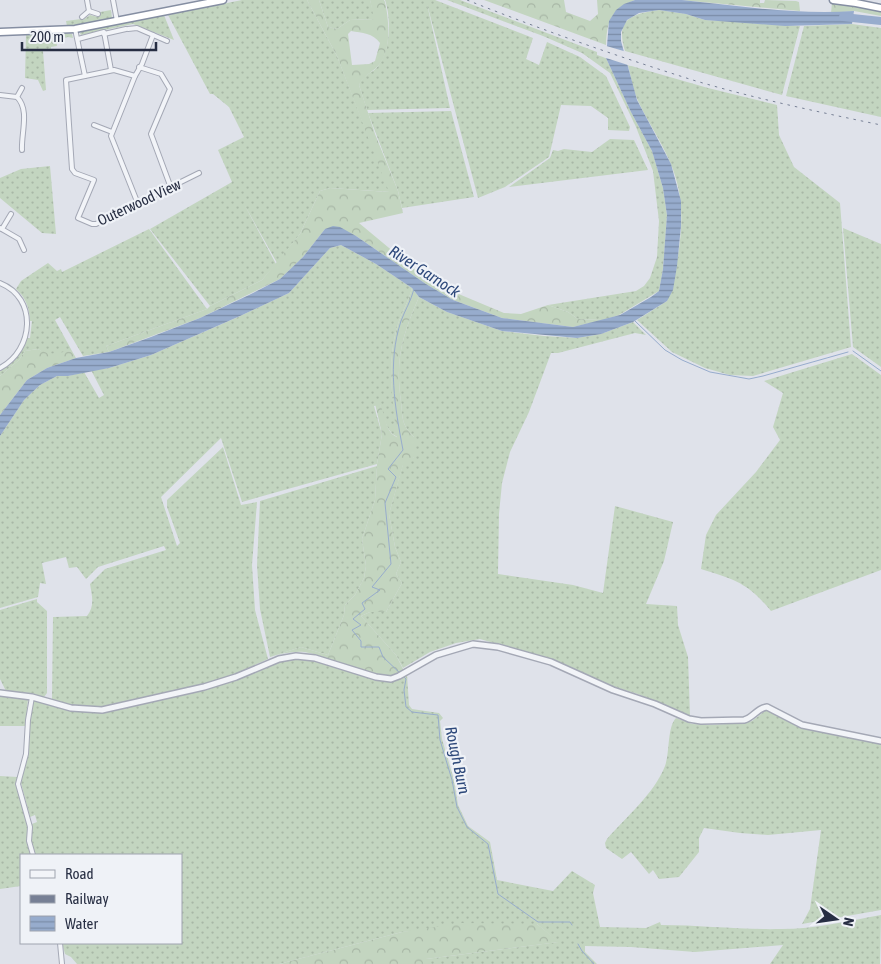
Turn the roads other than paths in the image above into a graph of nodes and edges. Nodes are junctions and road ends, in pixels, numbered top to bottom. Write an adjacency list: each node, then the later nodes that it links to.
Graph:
1 (86, 0): 6 (street)
2 (113, 0): 9 (street)
3 (223, 0): 9 (highway)
4 (833, 0): 5 (highway)
5 (881, 8)
6 (89, 11): 7 (street); 8 (street)
7 (98, 14)
8 (82, 17)
9 (117, 21): 10 (highway)
10 (75, 29): 11 (highway); 14 (street)
11 (0, 32)
12 (104, 33): 13 (street); 14 (street); 17 (street)
13 (153, 35): 15 (street); 16 (street)
14 (78, 39): 18 (street)
15 (168, 41)
16 (139, 67): 19 (street); 27 (street)
17 (112, 70): 18 (street); 19 (street)
18 (85, 76): 28 (street, Outerwood View)
19 (135, 76): 24 (street)
20 (22, 88): 22 (street)
21 (0, 95): 22 (street)
22 (17, 97): 25 (street)
23 (94, 125): 24 (street)
24 (112, 132): 28 (street)
25 (22, 150)
26 (199, 173): 27 (street, Outerwood View)
27 (171, 188): 28 (street, Outerwood View)
28 (138, 204)
29 (11, 214): 30 (street)
30 (1, 228): 31 (street)
31 (24, 250)
32 (0, 283): 33 (street)
33 (0, 368)
34 (0, 693): 35 (street)
35 (32, 697): 36 (street); 37 (street)
36 (881, 741)
37 (33, 854)
38 (60, 944): 39 (street)
39 (62, 964)

